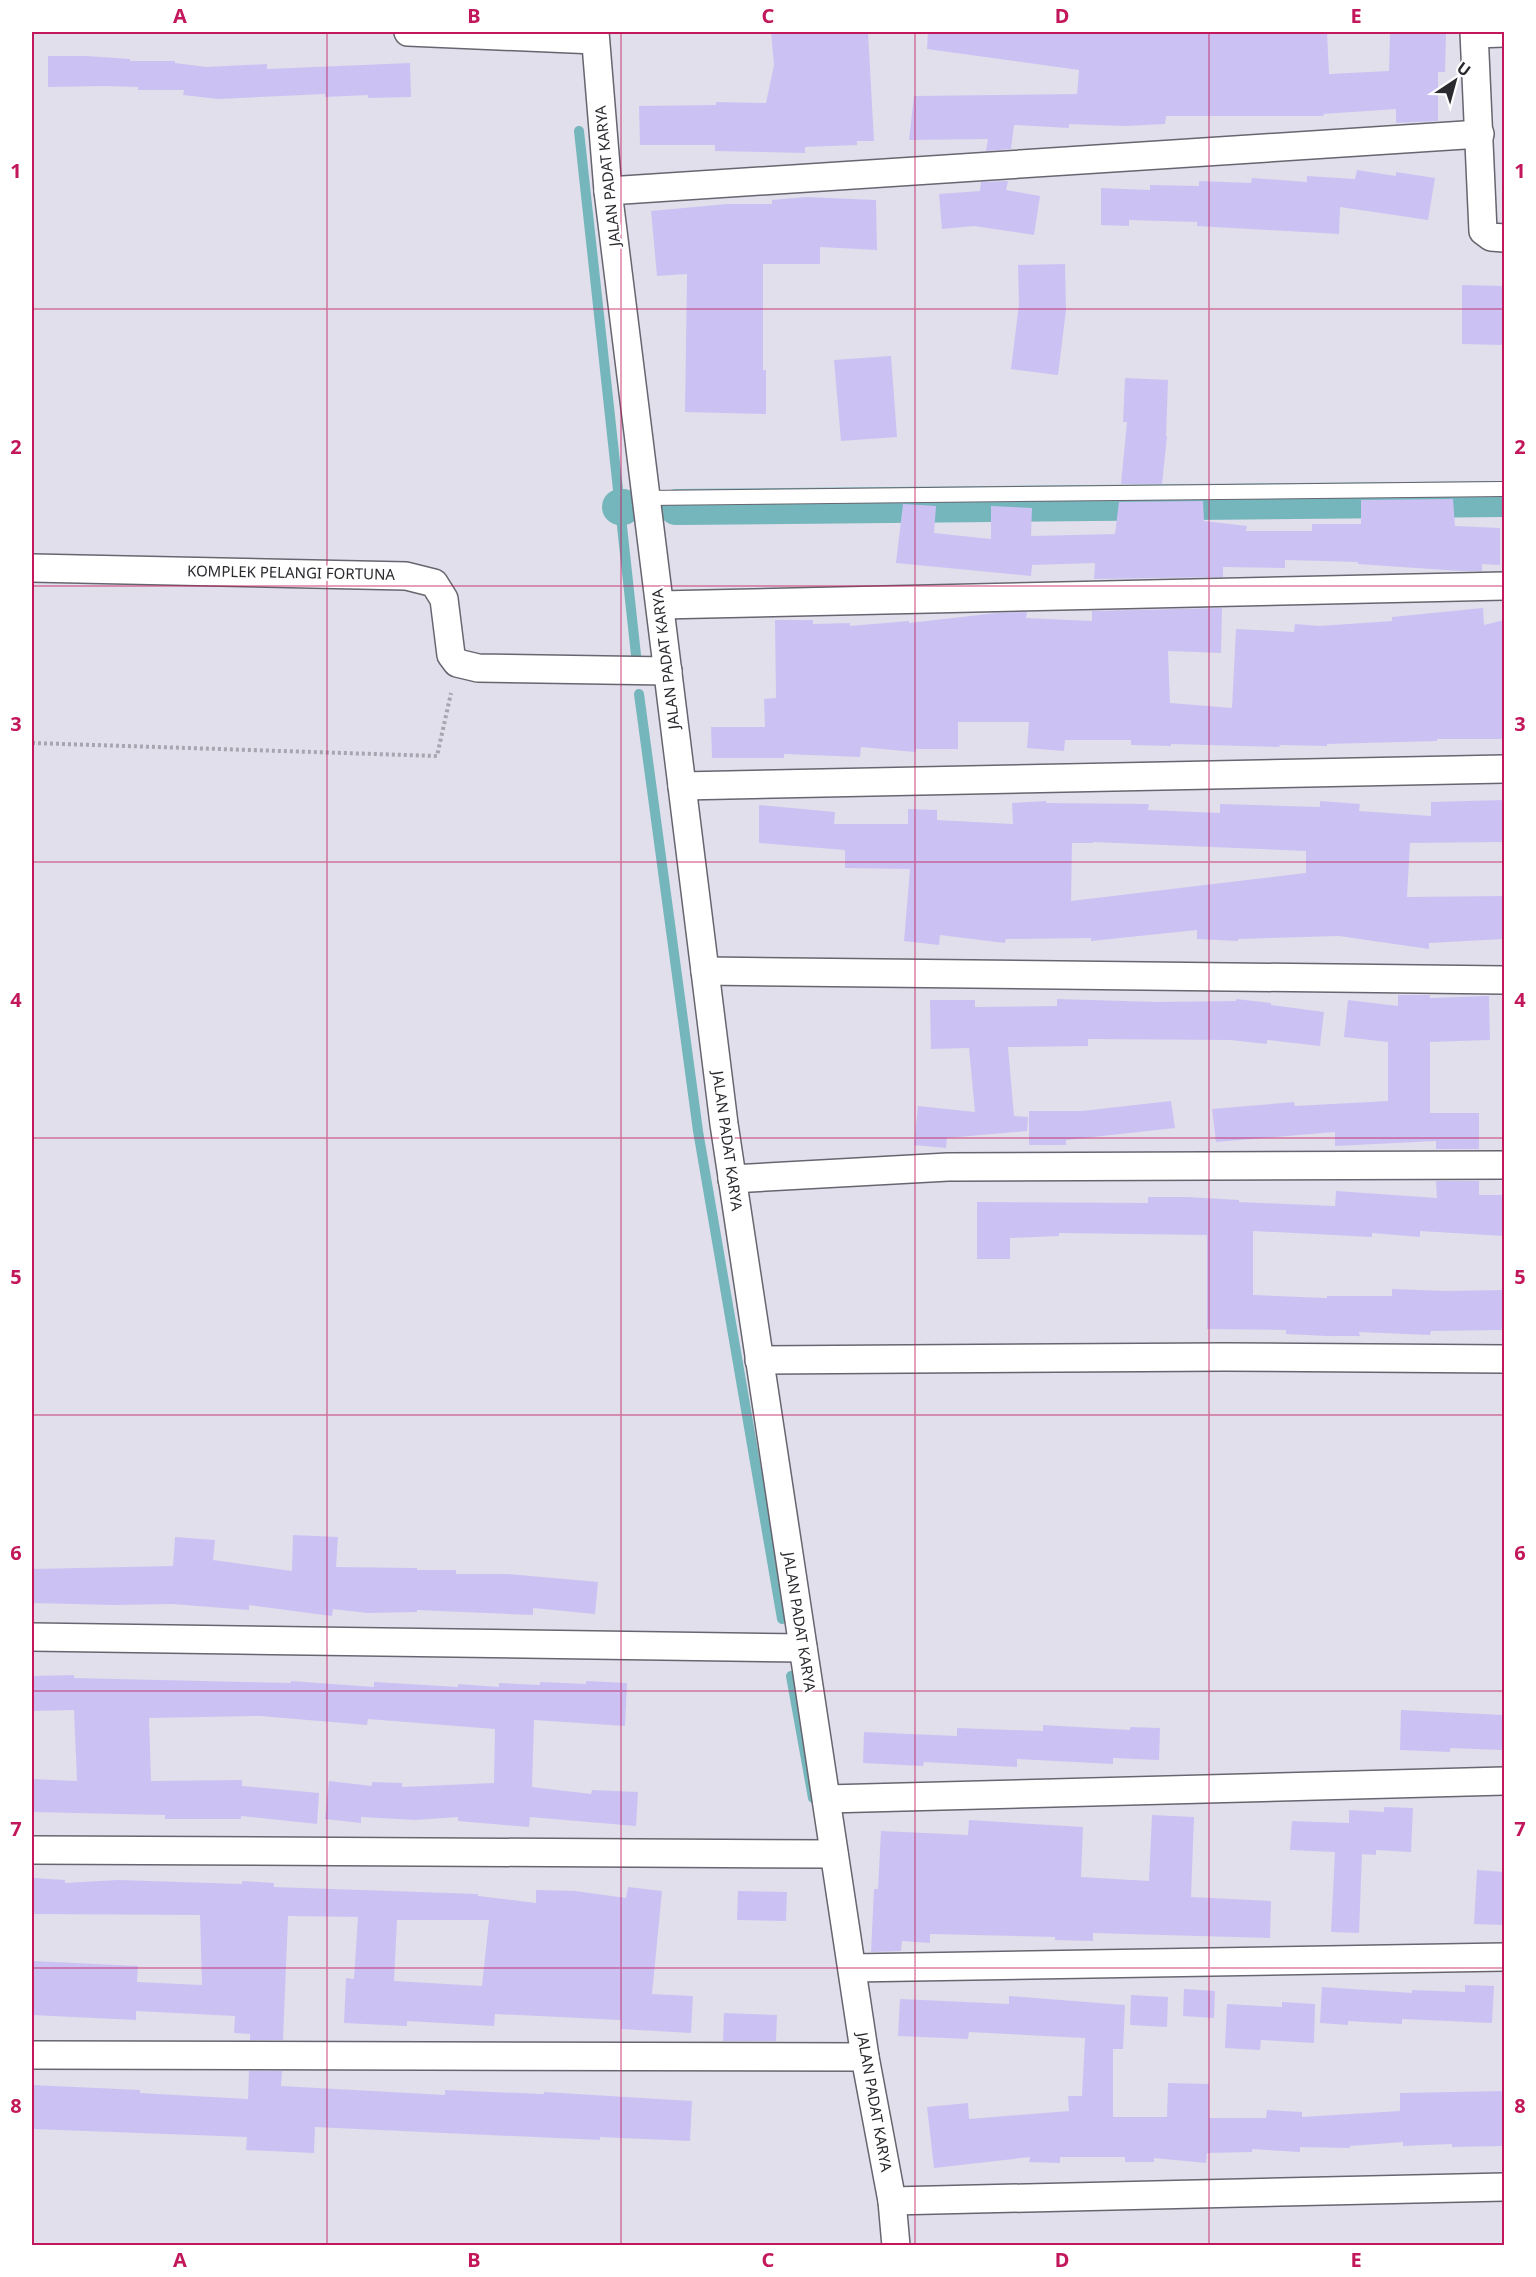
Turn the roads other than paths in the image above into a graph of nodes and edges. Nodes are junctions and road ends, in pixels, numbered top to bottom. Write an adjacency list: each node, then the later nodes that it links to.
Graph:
1 (408, 32): 4 (street)
2 (1475, 33): 3 (street); 5 (street)
3 (1504, 33)
4 (595, 36): 6 (street, JALAN PADAT KARYA)
5 (1480, 134): 6 (street); 7 (street)
6 (608, 191): 9 (street, JALAN PADAT KARYA)
7 (1504, 238)
8 (1504, 489): 9 (lane)
9 (646, 498): 12 (street, JALAN PADAT KARYA)
10 (32, 568): 13 (street, KOMPLEK PELANGI FORTUNA)
11 (1504, 586): 12 (street)
12 (660, 605): 13 (street, JALAN PADAT KARYA)
13 (668, 671): 15 (street, JALAN PADAT KARYA)
14 (1504, 769): 15 (street)
15 (682, 786): 16 (street, JALAN PADAT KARYA)
16 (705, 971): 17 (street); 19 (street, JALAN PADAT KARYA)
17 (1504, 980)
18 (1504, 1165): 19 (street)
19 (732, 1179): 21 (street, JALAN PADAT KARYA)
20 (1504, 1359): 21 (street)
21 (759, 1360): 23 (street, JALAN PADAT KARYA)
22 (32, 1637): 23 (street)
23 (803, 1648): 25 (street, JALAN PADAT KARYA)
24 (1504, 1781): 25 (street)
25 (827, 1799): 27 (street, JALAN PADAT KARYA)
26 (32, 1850): 27 (street)
27 (834, 1854): 29 (street, JALAN PADAT KARYA)
28 (1504, 1957): 29 (street)
29 (852, 1968): 31 (street, JALAN PADAT KARYA)
30 (32, 2055): 31 (street)
31 (865, 2057): 33 (street, JALAN PADAT KARYA)
32 (1504, 2187): 33 (street)
33 (892, 2201): 34 (street, JALAN PADAT KARYA)
34 (896, 2246)

